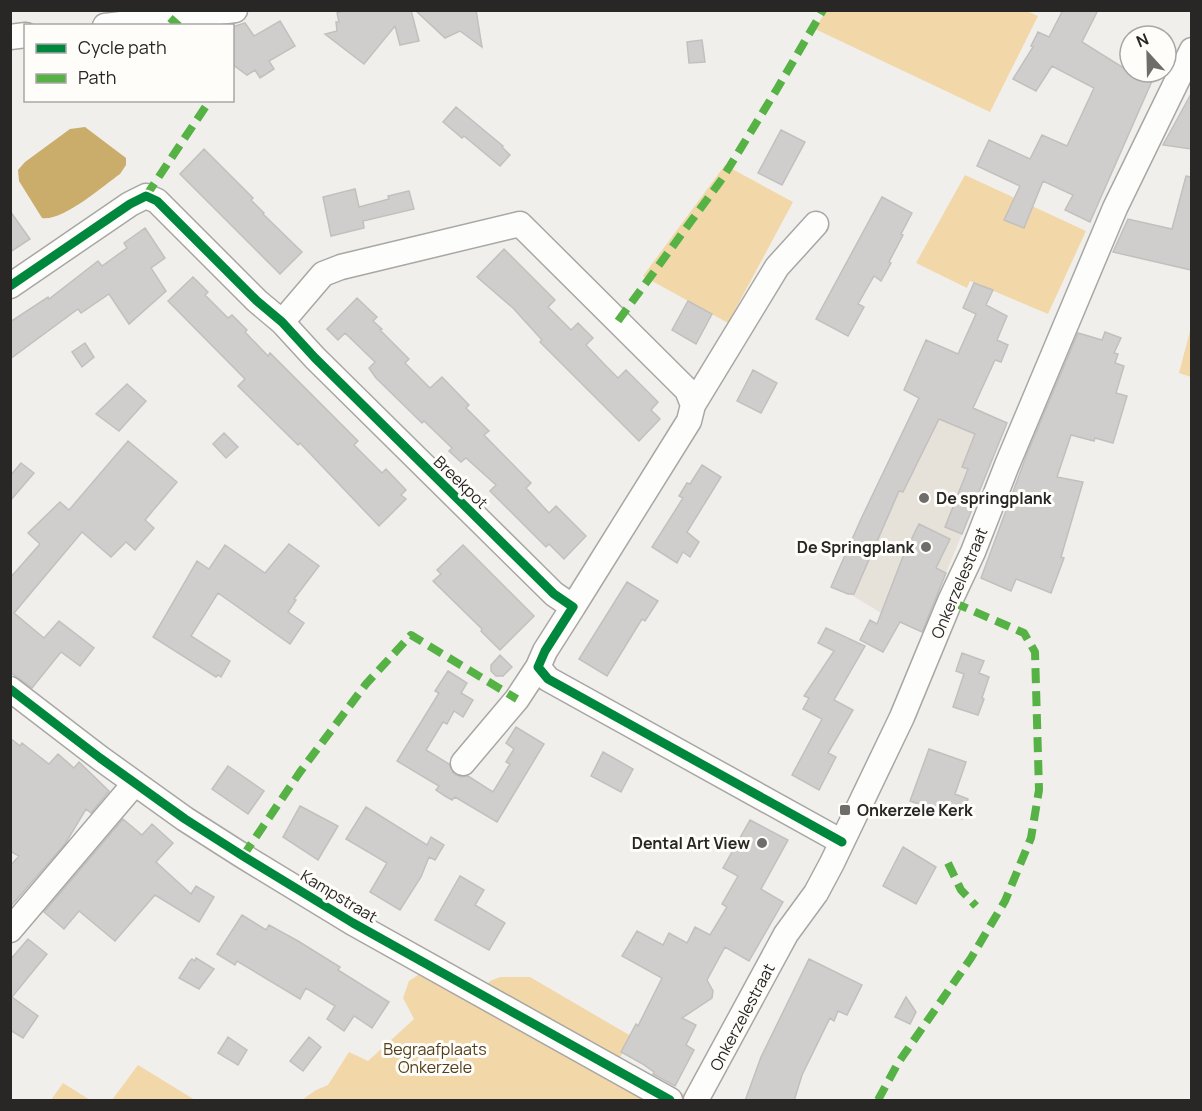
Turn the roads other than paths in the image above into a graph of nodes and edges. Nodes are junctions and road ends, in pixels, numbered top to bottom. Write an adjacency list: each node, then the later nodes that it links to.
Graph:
1 (235, 10): 2 (street)
2 (121, 24)
3 (1191, 50): 13 (street, Onkerzelestraat)
4 (816, 224): 7 (street)
5 (10, 286): 6 (street, Breekpot)
6 (282, 322): 7 (street); 8 (street, Breekpot)
7 (693, 405): 8 (street)
8 (573, 607): 9 (street)
9 (538, 667): 11 (street); 13 (street)
10 (10, 689): 12 (street, Kampstraat)
11 (463, 763)
12 (135, 783): 14 (street); 15 (street, Kampstraat)
13 (842, 842): 16 (street, Onkerzelestraat)
14 (10, 930)
15 (670, 1101)
16 (696, 1101)

